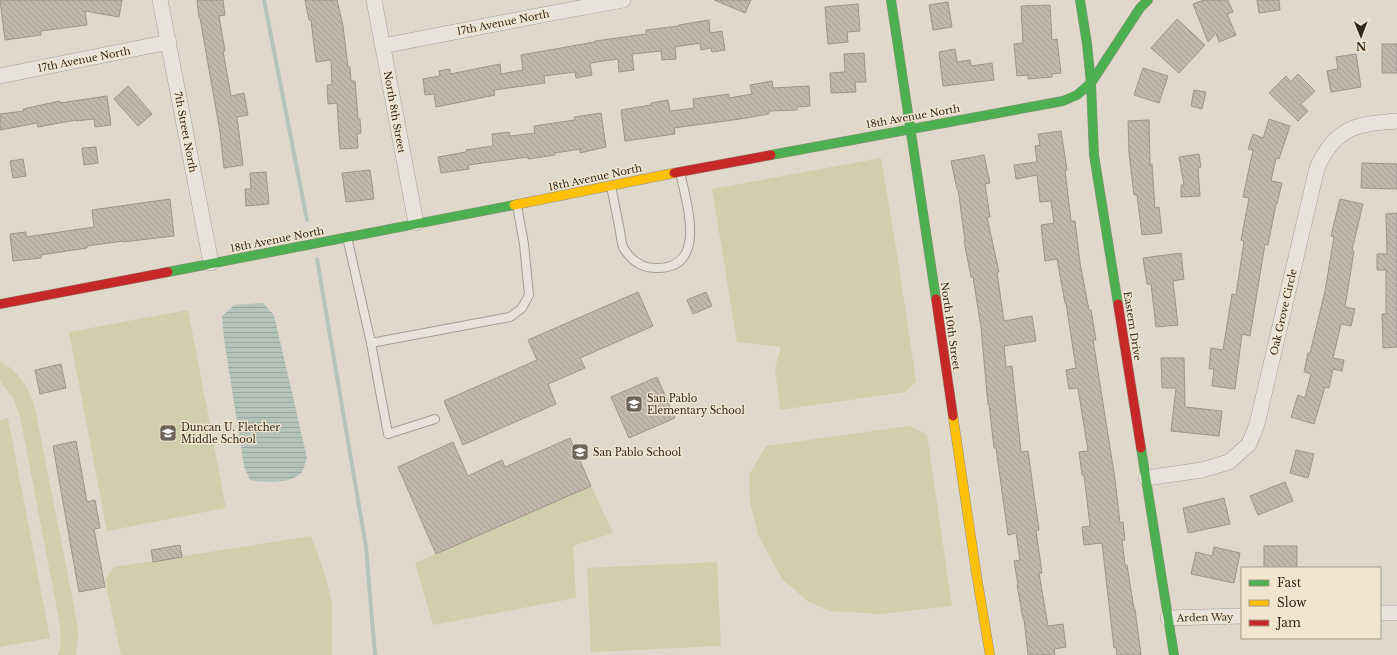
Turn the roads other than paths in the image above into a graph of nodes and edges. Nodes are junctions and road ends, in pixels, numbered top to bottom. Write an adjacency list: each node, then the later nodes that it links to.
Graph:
1 (160, 0): 8 (street, 7th Street North)
2 (374, 0): 9 (street, North 8th Street)
3 (623, 0): 7 (street, 17th Avenue North)
4 (891, 0): 13 (street, North 10th Street)
5 (1080, 0): 11 (street, Eastern Drive)
6 (1148, 0): 11 (street, 18th Avenue North)
7 (546, 7): 9 (street, 17th Avenue North)
8 (169, 42): 10 (street, 17th Avenue North); 19 (street, 7th Street North)
9 (383, 46): 17 (street, North 8th Street)
10 (0, 76)
11 (1091, 83): 13 (street, 18th Avenue North); 23 (street, Eastern Drive)
12 (1397, 121): 23 (street, Oak Grove Circle)
13 (911, 128): 14 (street, 18th Avenue North); 28 (street, North 10th Street)
14 (680, 172): 15 (street, 18th Avenue North); 15 (lane)
15 (610, 186): 16 (street, 18th Avenue North)
16 (516, 205): 17 (street, 18th Avenue North); 21 (lane)
17 (416, 224): 18 (street, 18th Avenue North)
18 (347, 237): 19 (street, 18th Avenue North); 21 (lane)
19 (211, 263): 20 (street, 18th Avenue North)
20 (0, 304)
21 (371, 343): 22 (lane)
22 (435, 419)
23 (1146, 478): 27 (street, Eastern Drive)
24 (1381, 613): 25 (street)
25 (1397, 613)
26 (1241, 616): 27 (street, Arden Way)
27 (1168, 618): 29 (street, Eastern Drive)
28 (990, 655)
29 (1174, 655)

